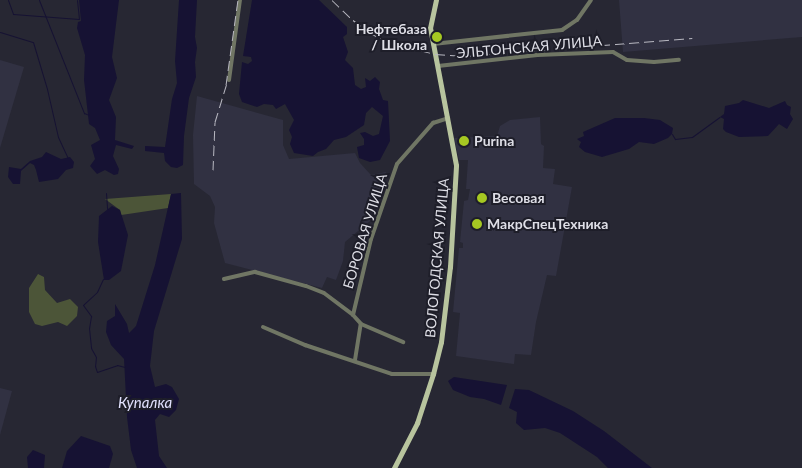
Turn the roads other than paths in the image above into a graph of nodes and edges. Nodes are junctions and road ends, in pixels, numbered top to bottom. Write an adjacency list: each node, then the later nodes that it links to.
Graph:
1 (240, 0): 7 (street)
2 (436, 0): 4 (main road, ВОЛОГОДСКАЯ УЛИЦА)
3 (590, 0): 4 (street, ЭЛЬТОНСКАЯ УЛИЦА)
4 (433, 44): 6 (main road, ВОЛОГОДСКАЯ УЛИЦА)
5 (679, 60): 6 (street, ЭЛЬТОНСКАЯ УЛИЦА)
6 (438, 66): 8 (main road, ВОЛОГОДСКАЯ УЛИЦА)
7 (229, 80)
8 (448, 118): 10 (street, БОРОВАЯ УЛИЦА); 15 (main road, ВОЛОГОДСКАЯ УЛИЦА)
9 (224, 279): 10 (street)
10 (353, 314): 11 (street)
11 (361, 324): 13 (street); 14 (street)
12 (263, 327): 14 (street)
13 (403, 342)
14 (355, 360): 15 (street)
15 (433, 374): 16 (main road, ВОЛОГОДСКАЯ УЛИЦА)
16 (394, 468)

